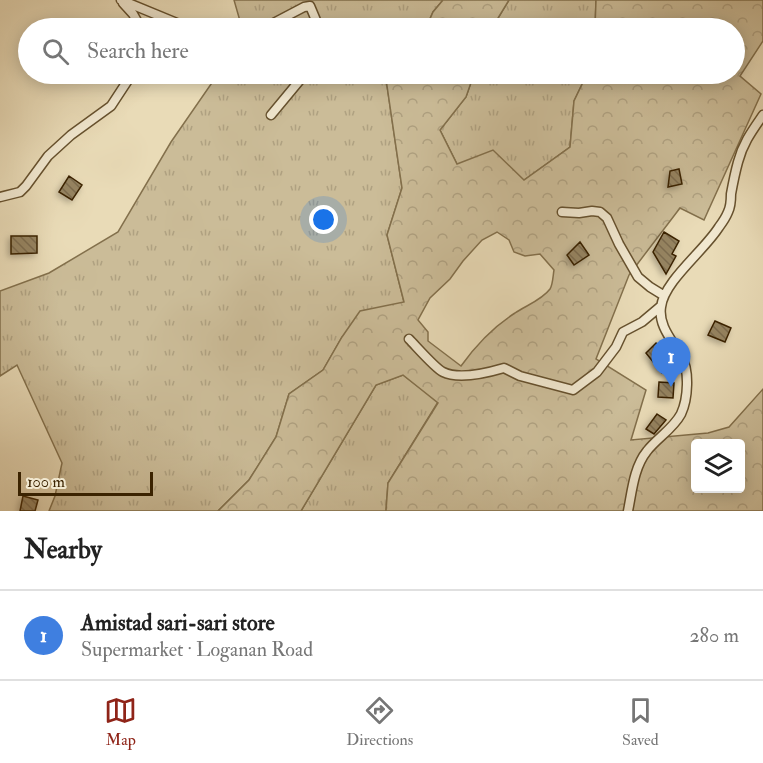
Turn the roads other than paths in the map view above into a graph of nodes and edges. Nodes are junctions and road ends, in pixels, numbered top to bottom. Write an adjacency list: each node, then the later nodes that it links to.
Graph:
1 (121, 0): 2 (street); 3 (street)
2 (135, 18)
3 (165, 18)
4 (283, 18): 5 (street)
5 (315, 18)
6 (125, 84): 10 (street)
7 (297, 84): 8 (street)
8 (272, 115)
9 (763, 115): 12 (street)
10 (0, 196)
11 (562, 212): 12 (street)
12 (663, 295): 13 (street)
13 (661, 306): 14 (street); 15 (street)
14 (409, 339)
15 (628, 511)

